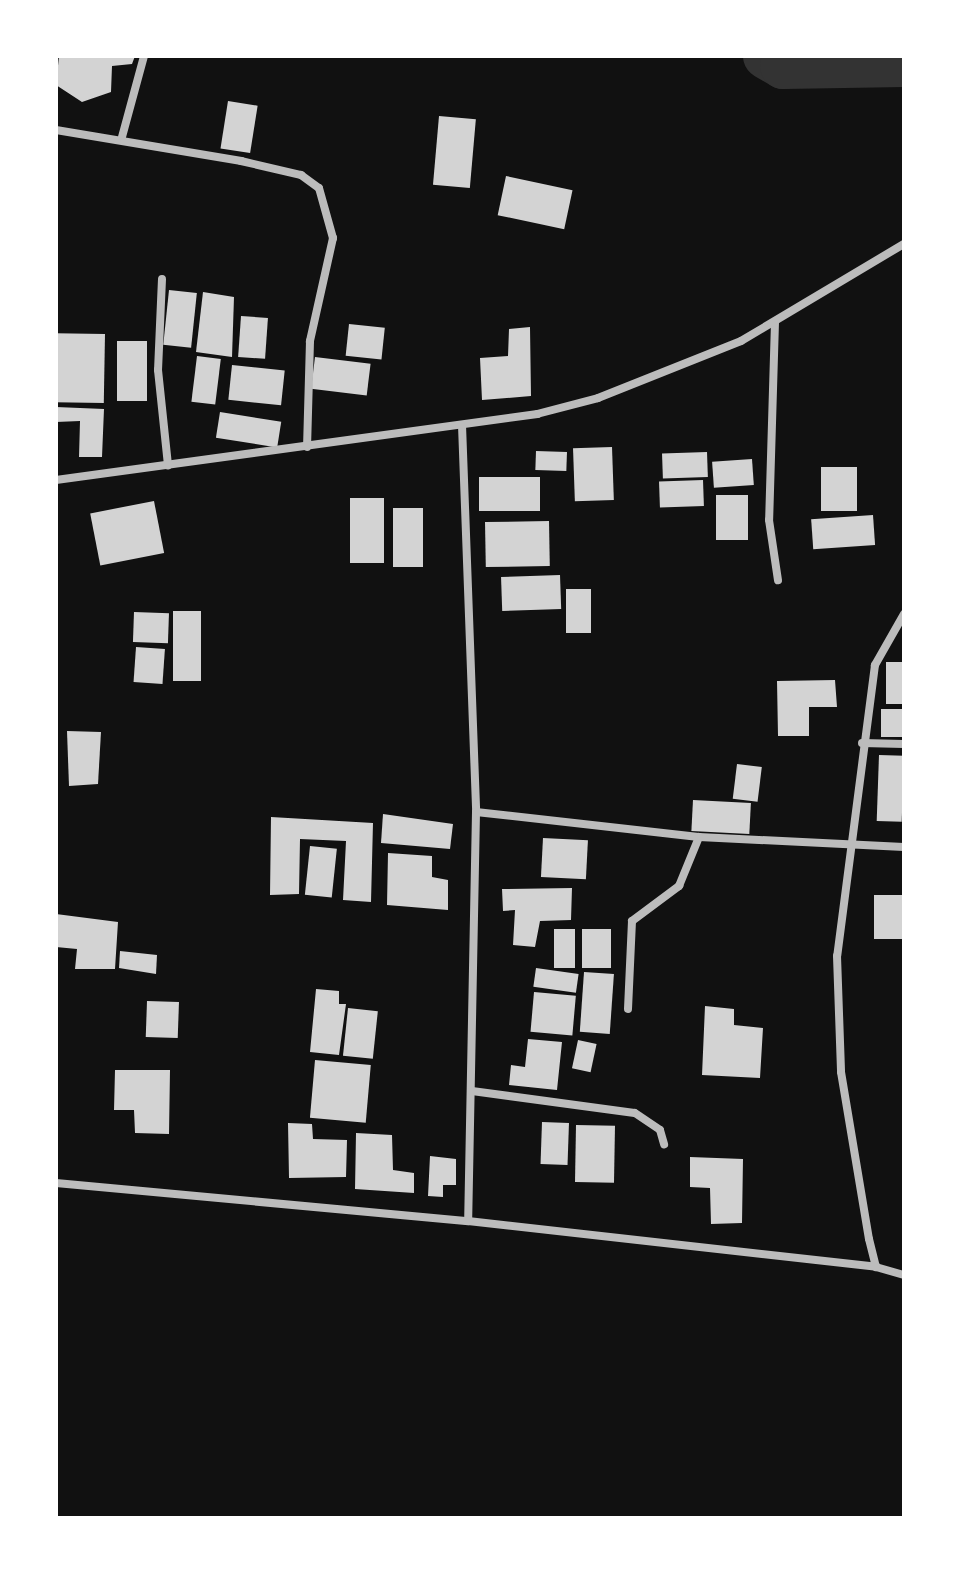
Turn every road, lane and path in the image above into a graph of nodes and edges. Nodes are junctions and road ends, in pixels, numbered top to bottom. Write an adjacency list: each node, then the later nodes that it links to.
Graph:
1 (144, 56): 3 (street)
2 (56, 130): 3 (street)
3 (122, 137): 8 (street)
4 (904, 244): 6 (street)
5 (162, 279): 9 (street)
6 (775, 322): 7 (street); 11 (street)
7 (462, 425): 8 (street); 15 (street)
8 (307, 447): 9 (street)
9 (168, 465): 10 (street)
10 (56, 480)
11 (778, 580)
12 (904, 614): 13 (street)
13 (862, 743): 14 (street); 18 (street)
14 (904, 744)
15 (476, 812): 16 (street); 20 (street)
16 (699, 837): 18 (street); 19 (street)
17 (904, 847): 18 (street)
18 (847, 848): 24 (street)
19 (628, 1009)
20 (472, 1091): 21 (street); 23 (street)
21 (664, 1144)
22 (56, 1183): 23 (street)
23 (468, 1221): 24 (street)
24 (876, 1267): 25 (street)
25 (904, 1275)

